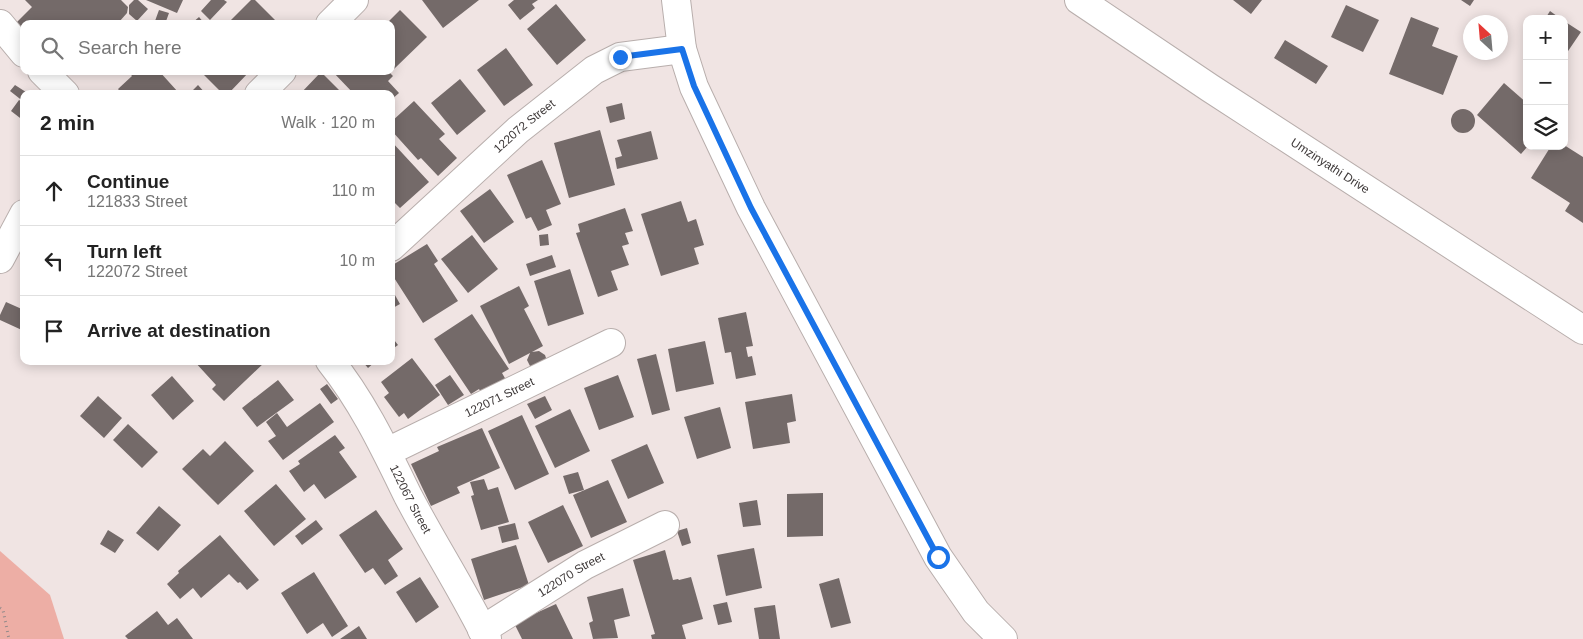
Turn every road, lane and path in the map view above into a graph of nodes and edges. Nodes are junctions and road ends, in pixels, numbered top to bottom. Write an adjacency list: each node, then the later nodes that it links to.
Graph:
1 (354, 0): 4 (street)
2 (676, 0): 7 (street)
3 (1079, 0): 15 (street, Umzinyathi Drive)
4 (334, 20)
5 (0, 24): 6 (street)
6 (20, 48)
7 (682, 49): 13 (street, 122072 Street); 23 (street)
8 (46, 75): 10 (street)
9 (278, 75): 11 (street)
10 (61, 90)
11 (263, 90)
12 (20, 222): 14 (street)
13 (395, 243)
14 (0, 259)
15 (1583, 330)
16 (611, 343): 18 (street, 122071 Street)
17 (333, 365): 18 (street, 122067 Street)
18 (387, 452): 21 (street, 122067 Street)
19 (665, 525): 21 (street, 122070 Street)
20 (0, 608): 22 (path)
21 (484, 634)
22 (9, 639)
23 (1003, 639)

